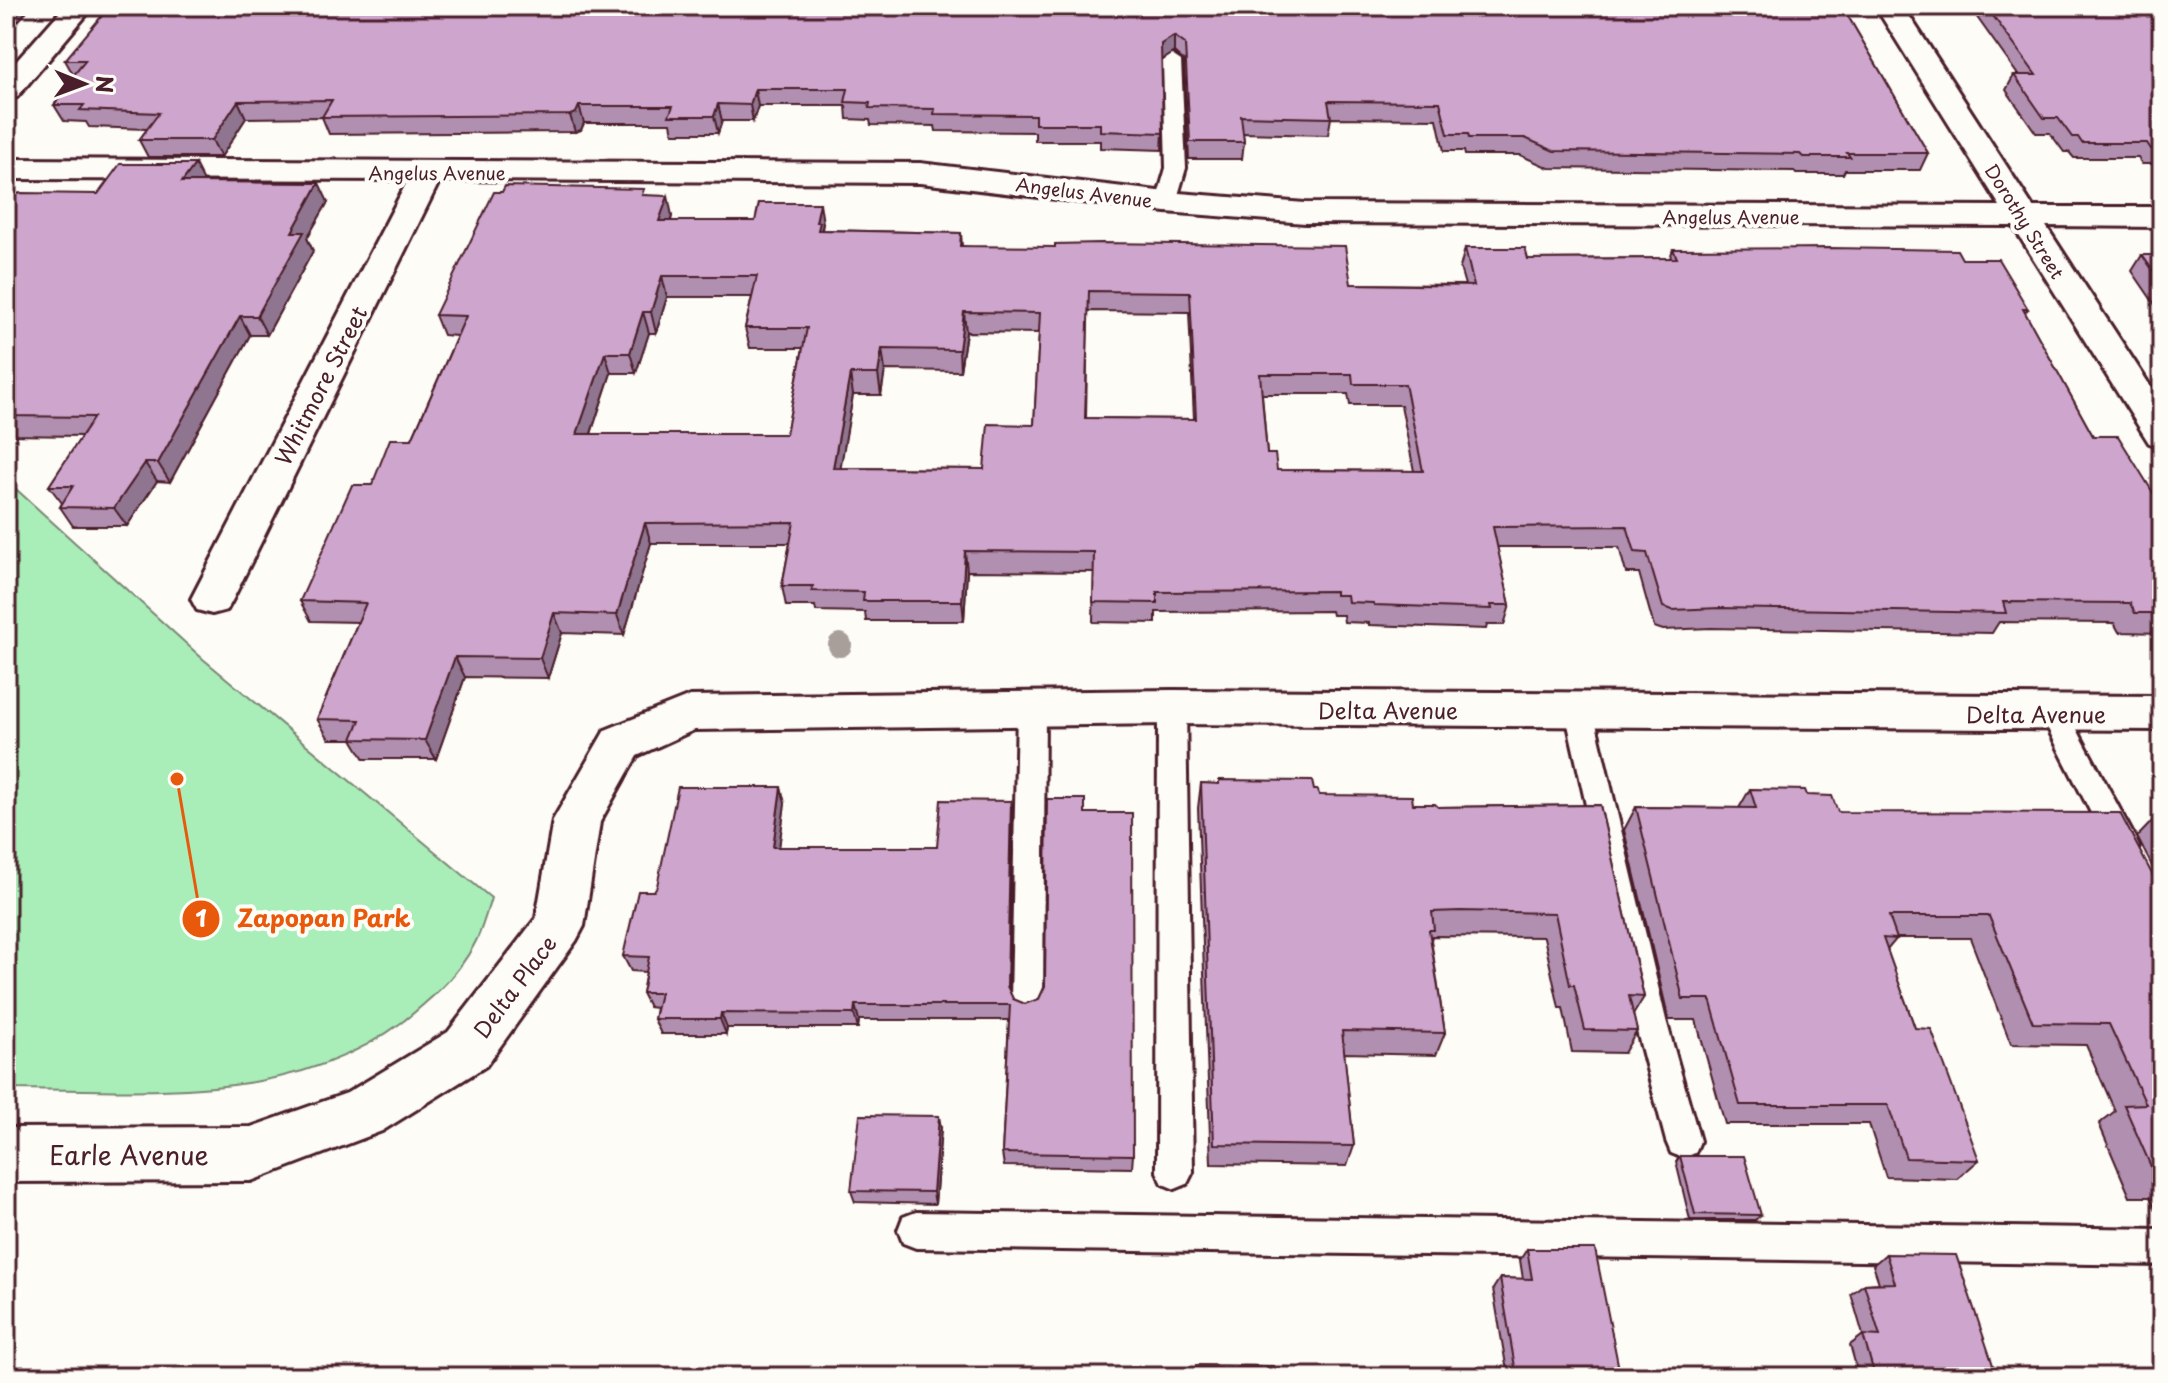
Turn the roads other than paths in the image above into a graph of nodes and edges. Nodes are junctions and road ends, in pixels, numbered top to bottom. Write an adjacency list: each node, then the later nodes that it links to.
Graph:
1 (80, 6): 4 (street)
2 (1889, 6): 8 (street, Dorothy Street)
3 (1172, 61): 7 (lane)
4 (6, 91)
5 (6, 169): 6 (street, Angelus Avenue)
6 (428, 172): 7 (street, Angelus Avenue); 11 (street, Whitmore Street)
7 (1166, 202): 8 (street, Angelus Avenue)
8 (2022, 216): 9 (street, Angelus Avenue); 10 (street, Dorothy Street)
9 (2162, 217)
10 (2162, 434)
11 (212, 599)
12 (1172, 707): 13 (street, Delta Avenue); 14 (street, Delta Avenue); 23 (lane)
13 (1031, 709): 17 (street, Delta Avenue); 19 (lane)
14 (1579, 711): 15 (street, Delta Avenue); 20 (lane)
15 (2054, 713): 16 (street, Delta Avenue); 18 (lane)
16 (2162, 713)
17 (621, 743): 21 (street, Delta Place)
18 (2135, 868)
19 (1027, 1001)
20 (1683, 1141)
21 (251, 1154): 22 (street, Earle Avenue)
22 (6, 1155)
23 (1175, 1172)
24 (916, 1230): 25 (lane)
25 (2162, 1247)

